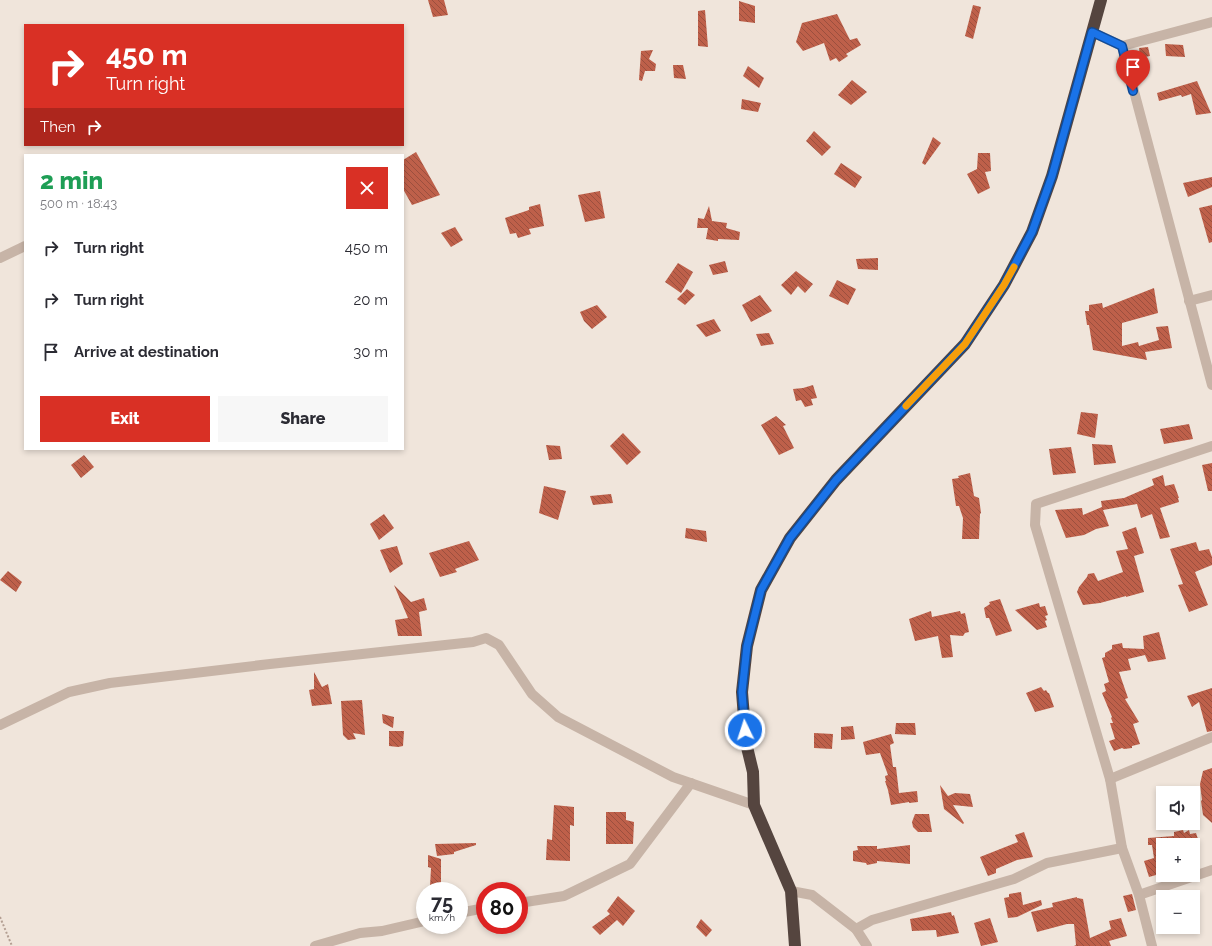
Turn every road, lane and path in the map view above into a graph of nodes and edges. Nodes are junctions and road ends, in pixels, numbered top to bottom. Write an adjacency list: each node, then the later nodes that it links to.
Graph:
1 (1101, 0): 3 (highway)
2 (1212, 22): 4 (street)
3 (1092, 32): 4 (street); 15 (highway)
4 (1122, 46): 8 (street)
5 (24, 246): 6 (street)
6 (0, 258)
7 (1212, 295): 8 (street)
8 (1189, 301): 9 (street)
9 (1212, 386)
10 (1212, 446): 13 (street)
11 (0, 725): 14 (street)
12 (1212, 737): 13 (street)
13 (1110, 779): 16 (street)
14 (691, 783): 15 (street); 20 (street)
15 (754, 806): 18 (highway)
16 (1122, 848): 19 (street); 23 (street)
17 (1212, 870): 19 (street)
18 (791, 891): 23 (street); 26 (highway)
19 (1139, 895): 28 (street)
20 (528, 902)
21 (0, 917): 24 (path)
22 (416, 923): 25 (street)
23 (856, 929): 27 (street)
24 (12, 946)
25 (315, 946)
26 (795, 946)
27 (866, 946)
28 (1152, 946)

